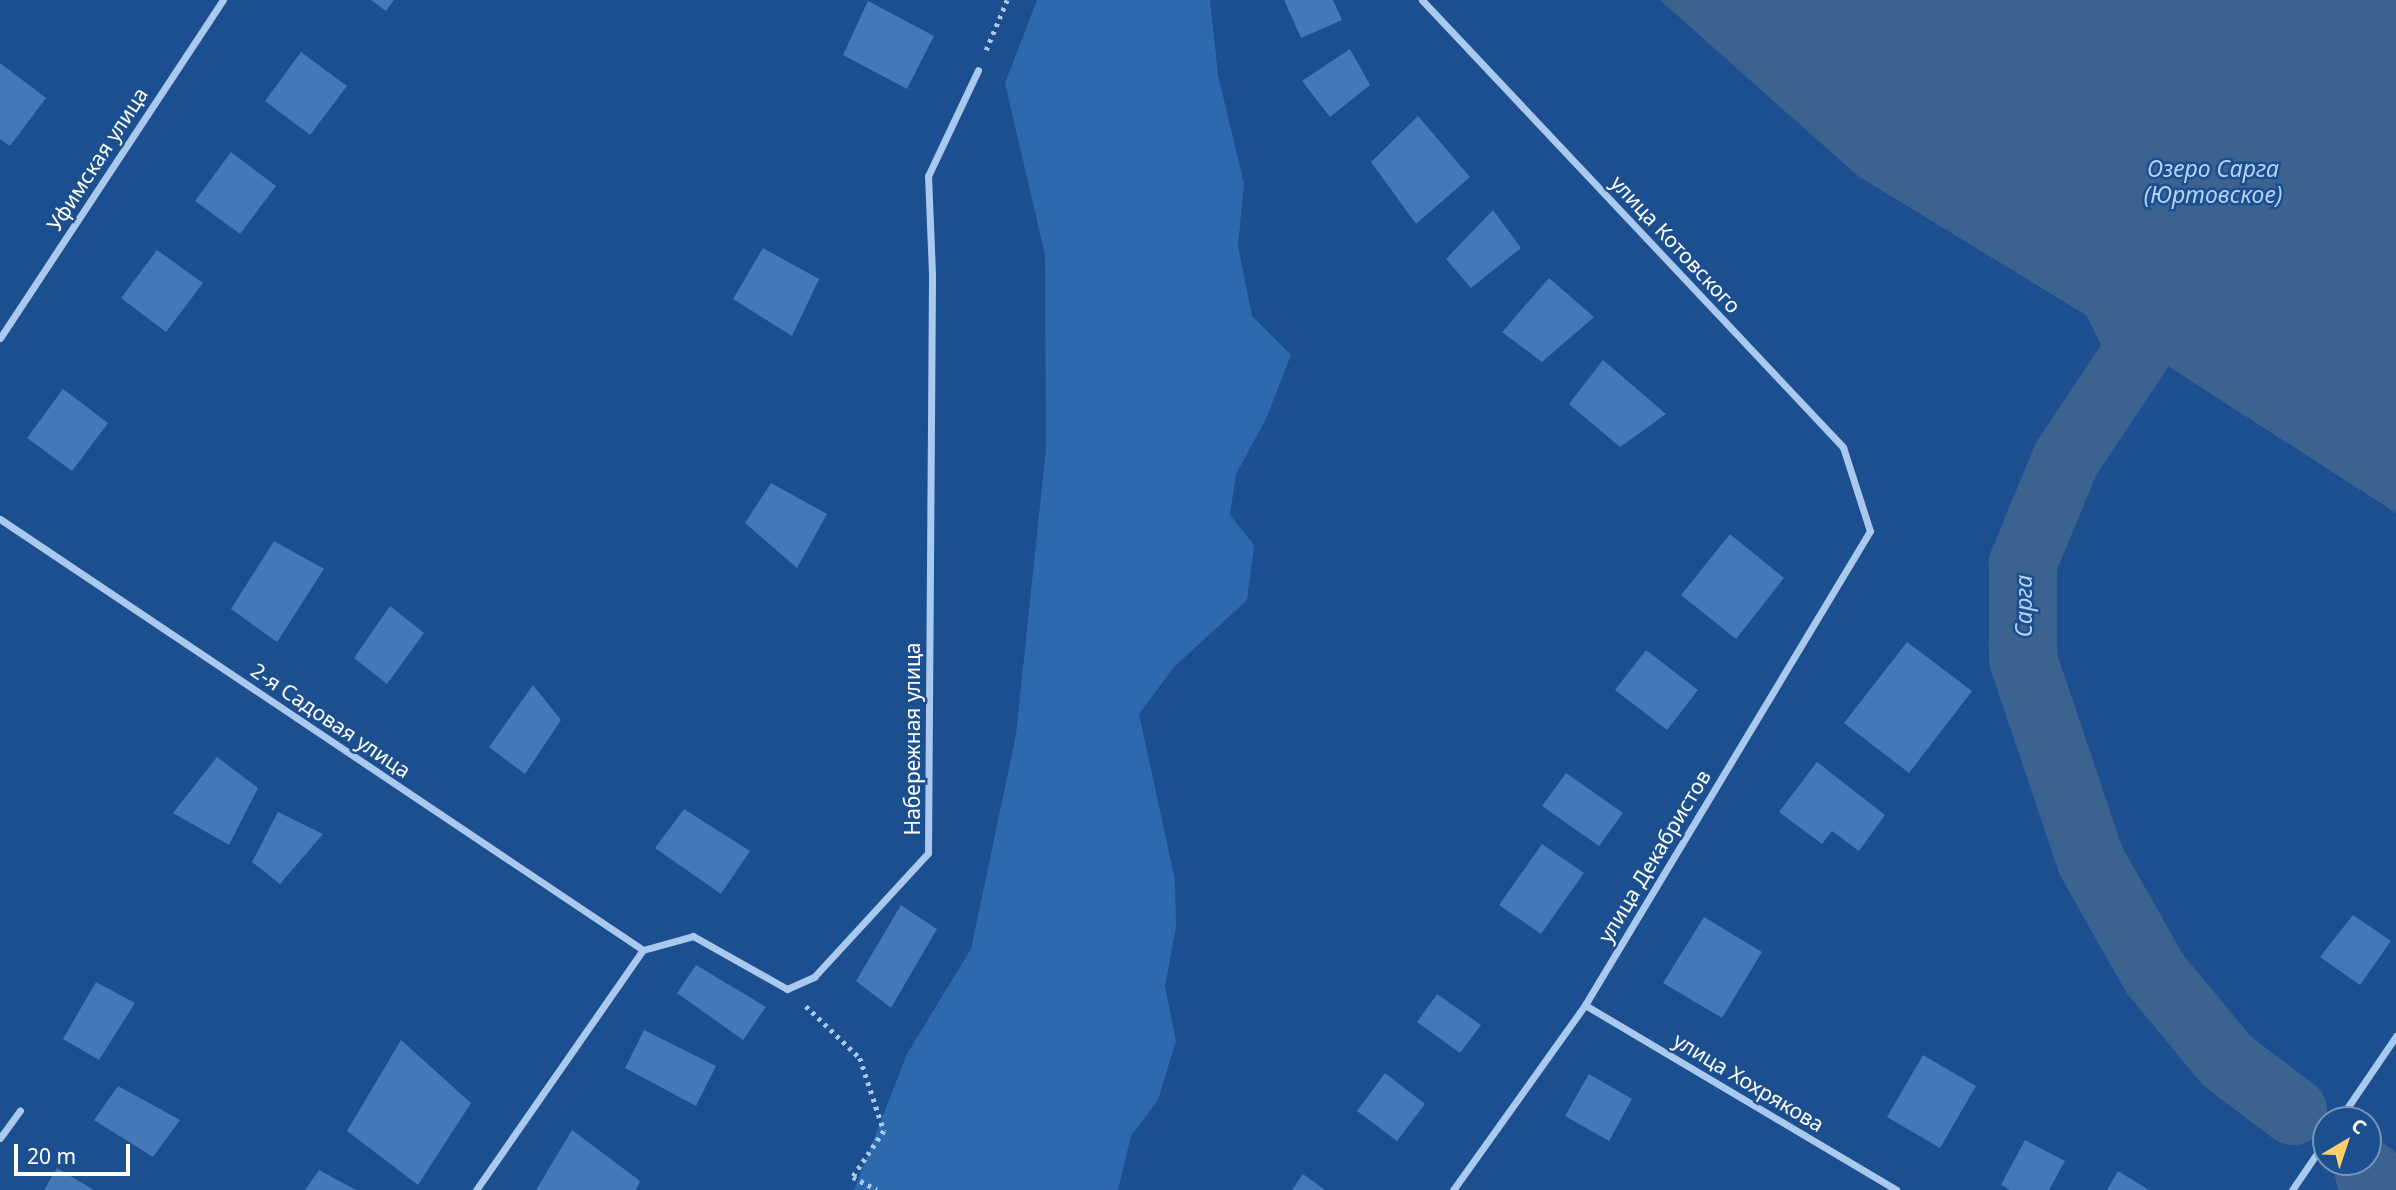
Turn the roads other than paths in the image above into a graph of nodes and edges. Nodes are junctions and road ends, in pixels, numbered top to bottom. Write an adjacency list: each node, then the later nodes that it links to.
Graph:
1 (223, 0): 4 (street, Уфимская улица)
2 (1422, 0): 6 (street, улица Котовского)
3 (978, 70): 7 (street, Набережная улица)
4 (0, 338)
5 (0, 519): 7 (street, 2-я Садовая улица)
6 (1870, 531): 8 (street, улица Декабристов)
7 (643, 950): 14 (street)
8 (1585, 1005): 15 (street, улица Декабристов); 16 (street, улица Хохрякова)
9 (2396, 1036): 10 (street)
10 (2348, 1106)
11 (20, 1110): 12 (street)
12 (0, 1138)
13 (2312, 1161): 17 (street)
14 (476, 1190)
15 (1453, 1190)
16 (1896, 1190)
17 (2292, 1190)

